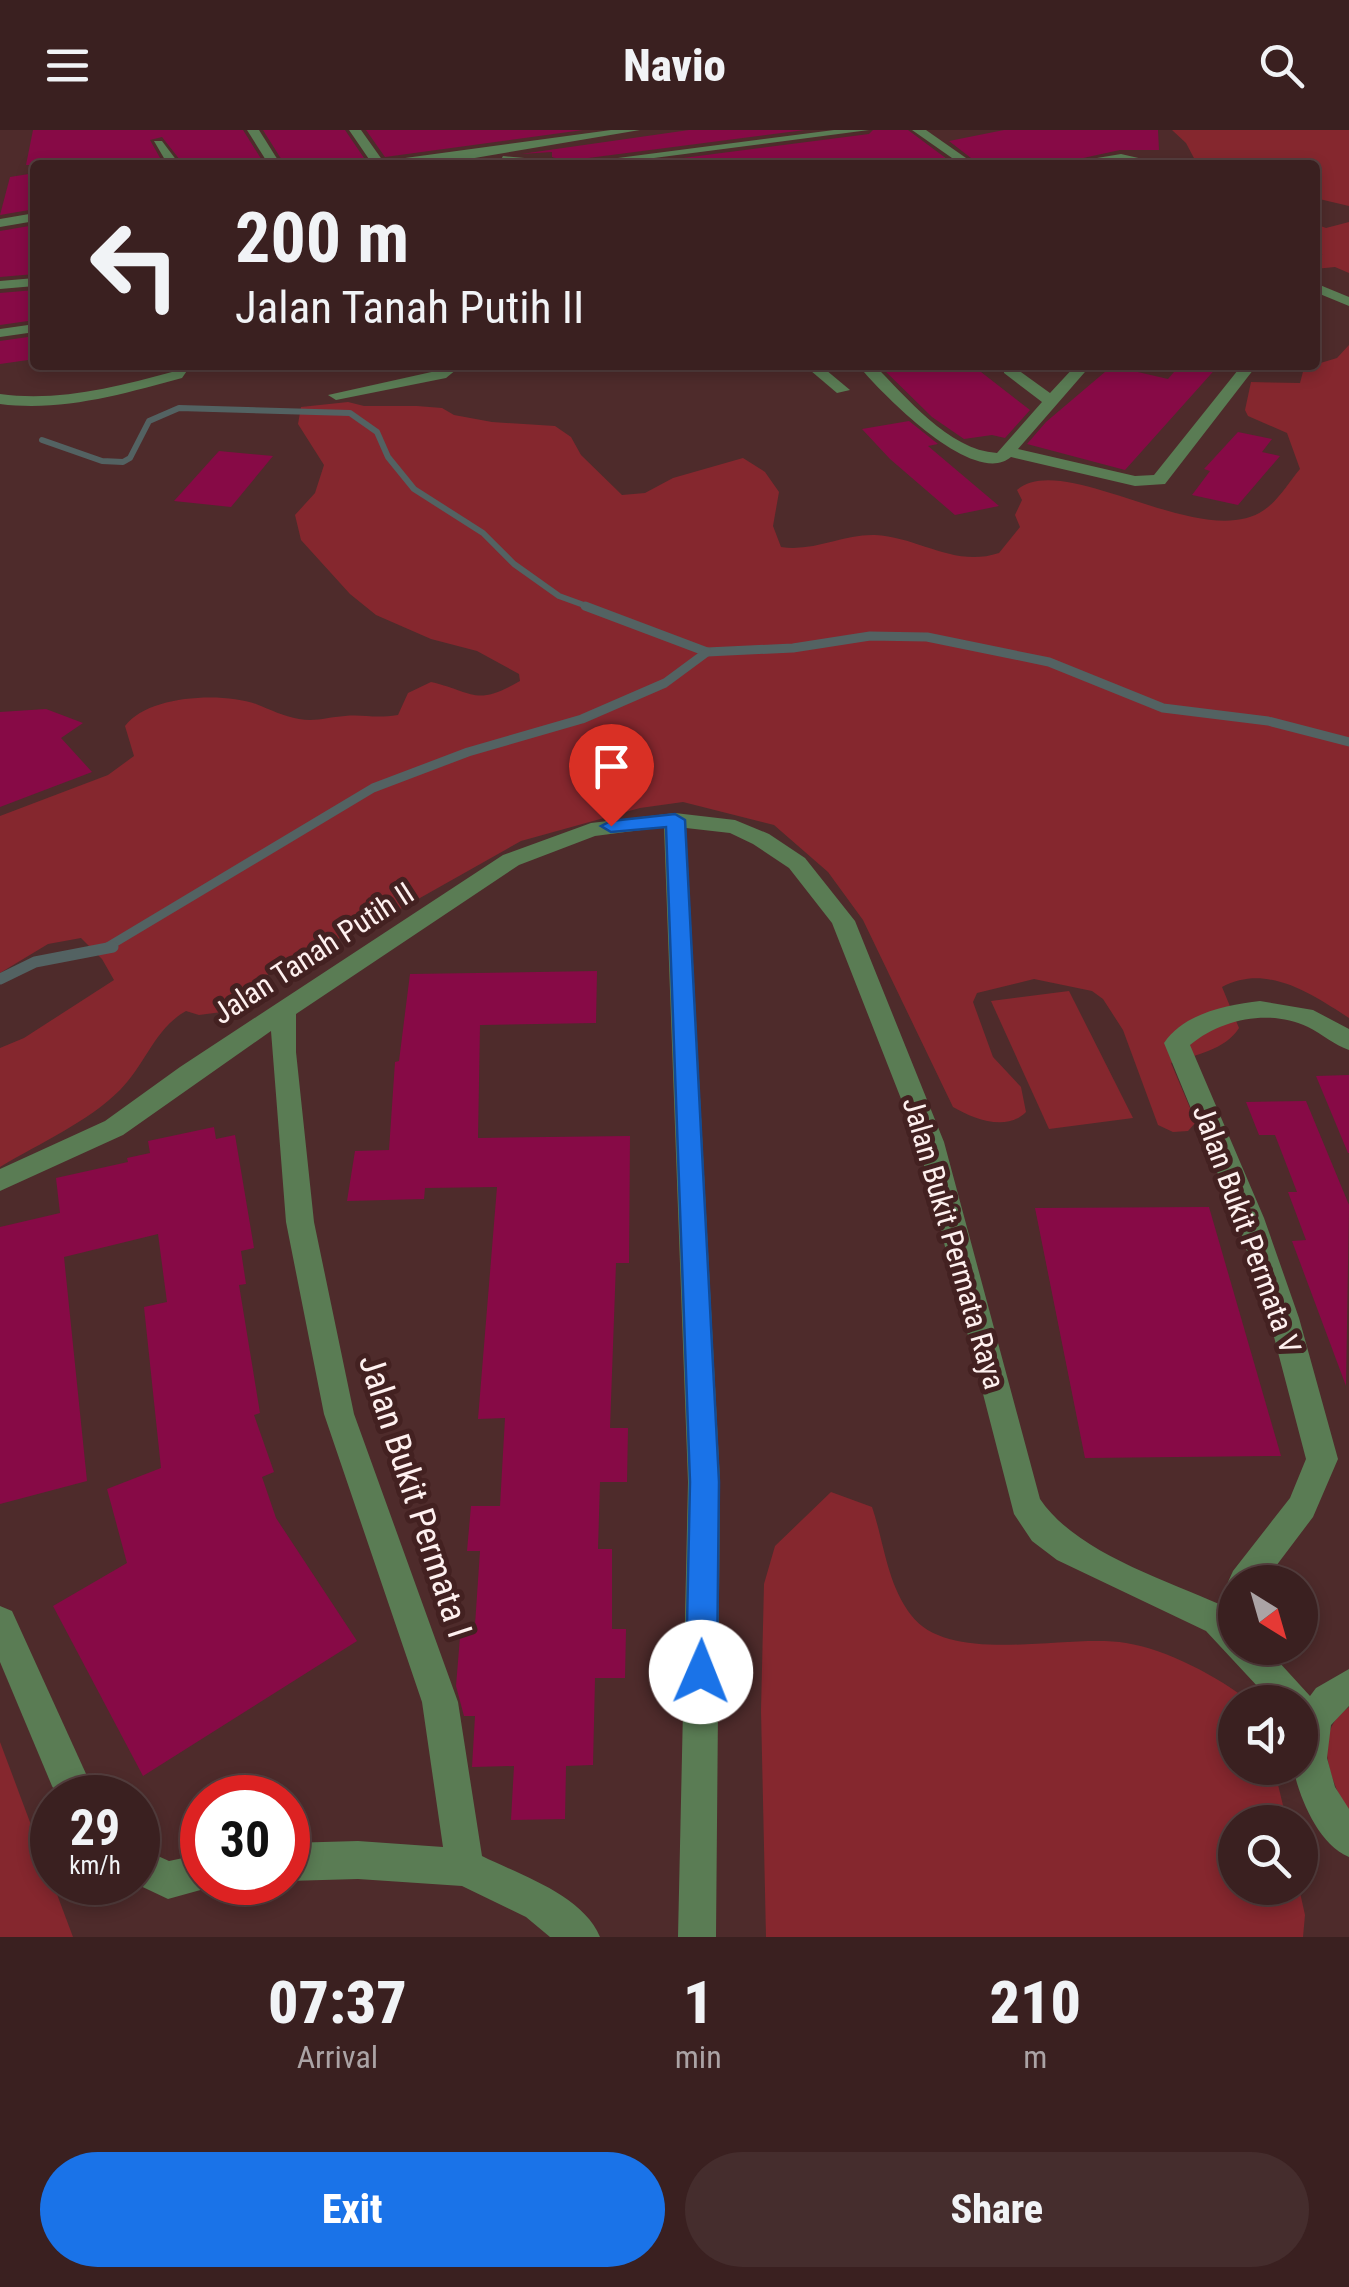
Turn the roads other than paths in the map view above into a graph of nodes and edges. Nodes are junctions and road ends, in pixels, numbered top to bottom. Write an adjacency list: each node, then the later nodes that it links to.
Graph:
1 (253, 130): 11 (street)
2 (355, 130): 12 (street)
3 (540, 130): 7 (street)
4 (634, 130): 7 (street)
5 (862, 130): 15 (street)
6 (918, 130): 16 (street)
7 (552, 143): 9 (street)
8 (158, 144): 10 (street)
9 (464, 156): 13 (street); 14 (street)
10 (170, 160)
11 (271, 160)
12 (376, 160)
13 (439, 160)
14 (506, 160)
15 (612, 160)
16 (963, 160)
17 (1103, 160): 18 (street)
18 (1132, 160)
19 (30, 218): 20 (street)
20 (0, 223)
21 (30, 282): 22 (street)
22 (0, 285)
23 (1320, 289): 24 (street)
24 (1349, 302)
25 (30, 329): 26 (street)
26 (0, 333)
27 (180, 370): 36 (street)
28 (448, 370): 35 (street)
29 (817, 370): 34 (street)
30 (871, 370): 38 (street)
31 (1008, 370): 37 (street)
32 (1080, 370): 37 (street)
33 (1246, 370): 38 (street)
34 (842, 390)
35 (336, 395)
36 (0, 399)
37 (1052, 402): 38 (street)
38 (1007, 451)
39 (675, 820): 40 (street, Jalan Tanah Putih II); 44 (street, Jalan Bukit Permata Raya); 56 (street)
40 (284, 1012): 42 (street, Jalan Tanah Putih II); 54 (street, Jalan Bukit Permata I)
41 (1349, 1041): 43 (street, Jalan Bukit Permata V)
42 (0, 1180)
43 (1257, 1565)
44 (1218, 1613)
45 (0, 1622): 50 (street)
46 (1260, 1665): 47 (street)
47 (1279, 1685)
48 (1349, 1685): 49 (street)
49 (1318, 1704)
50 (66, 1775)
51 (1315, 1785): 52 (street)
52 (1349, 1838)
53 (310, 1861): 54 (street)
54 (465, 1867): 55 (street)
55 (581, 1937)
56 (697, 1937)

